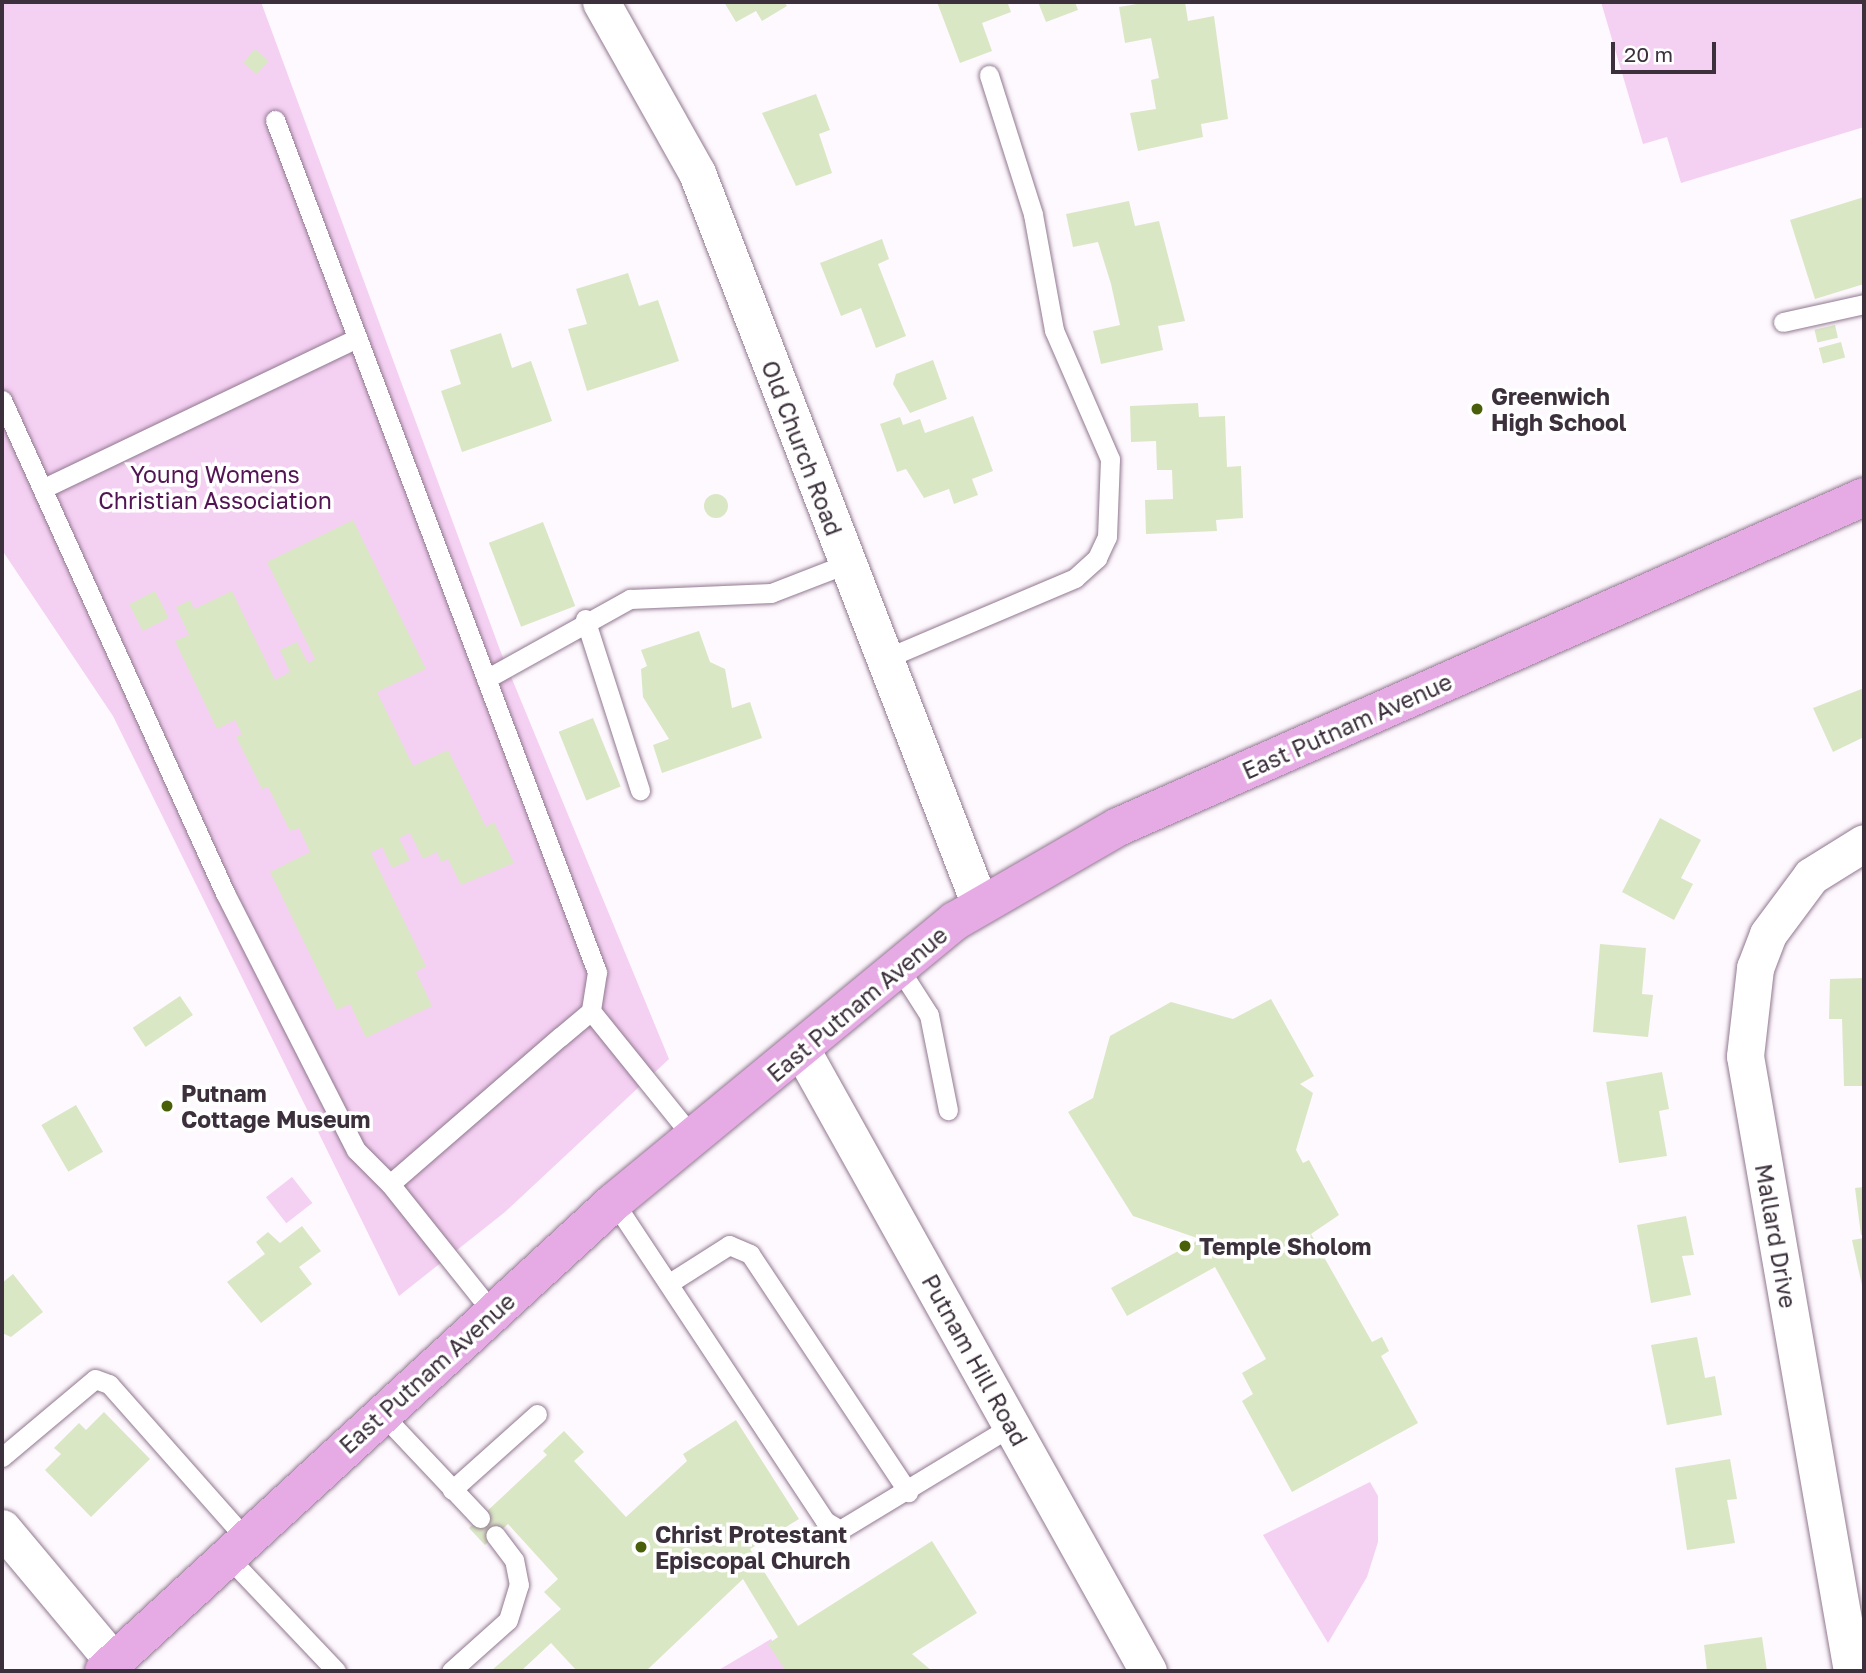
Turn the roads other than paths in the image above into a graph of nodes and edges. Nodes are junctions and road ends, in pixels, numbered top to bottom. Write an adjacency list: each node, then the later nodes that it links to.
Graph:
1 (601, 2): 10 (street, Old Church Road)
2 (989, 75): 12 (lane)
3 (275, 120): 6 (lane)
4 (1864, 304): 5 (lane)
5 (1783, 322)
6 (357, 338): 8 (lane); 13 (lane)
7 (2, 400): 8 (lane)
8 (44, 488): 22 (lane)
9 (1864, 497): 16 (main road, East Putnam Avenue)
10 (846, 564): 11 (lane); 12 (street, Old Church Road)
11 (584, 619): 13 (lane); 14 (lane)
12 (882, 660): 16 (street, Old Church Road)
13 (486, 679): 18 (lane)
14 (640, 790)
15 (1864, 843): 40 (street, Mallard Drive)
16 (980, 905): 17 (main road, East Putnam Avenue)
17 (897, 965): 19 (main road, East Putnam Avenue); 20 (lane)
18 (591, 1011): 21 (lane); 22 (lane)
19 (801, 1049): 21 (main road, East Putnam Avenue); 28 (street, Putnam Hill Road)
20 (948, 1110)
21 (696, 1141): 23 (main road, East Putnam Avenue)
22 (390, 1184): 25 (lane)
23 (614, 1202): 24 (lane); 25 (main road, East Putnam Avenue)
24 (671, 1282): 31 (lane); 31 (lane)
25 (493, 1313): 26 (main road, East Putnam Avenue)
26 (382, 1413): 30 (lane); 35 (main road, East Putnam Avenue)
27 (537, 1414): 30 (lane)
28 (1012, 1426): 31 (lane); 39 (street, Putnam Hill Road)
29 (2, 1457): 35 (lane)
30 (452, 1490): 32 (lane)
31 (908, 1492)
32 (480, 1518)
33 (2, 1528): 36 (street)
34 (495, 1535): 38 (lane)
35 (237, 1549): 36 (main road, East Putnam Avenue); 37 (lane)
36 (113, 1668)
37 (336, 1671)
38 (451, 1671)
39 (1148, 1671)
40 (1852, 1671)

